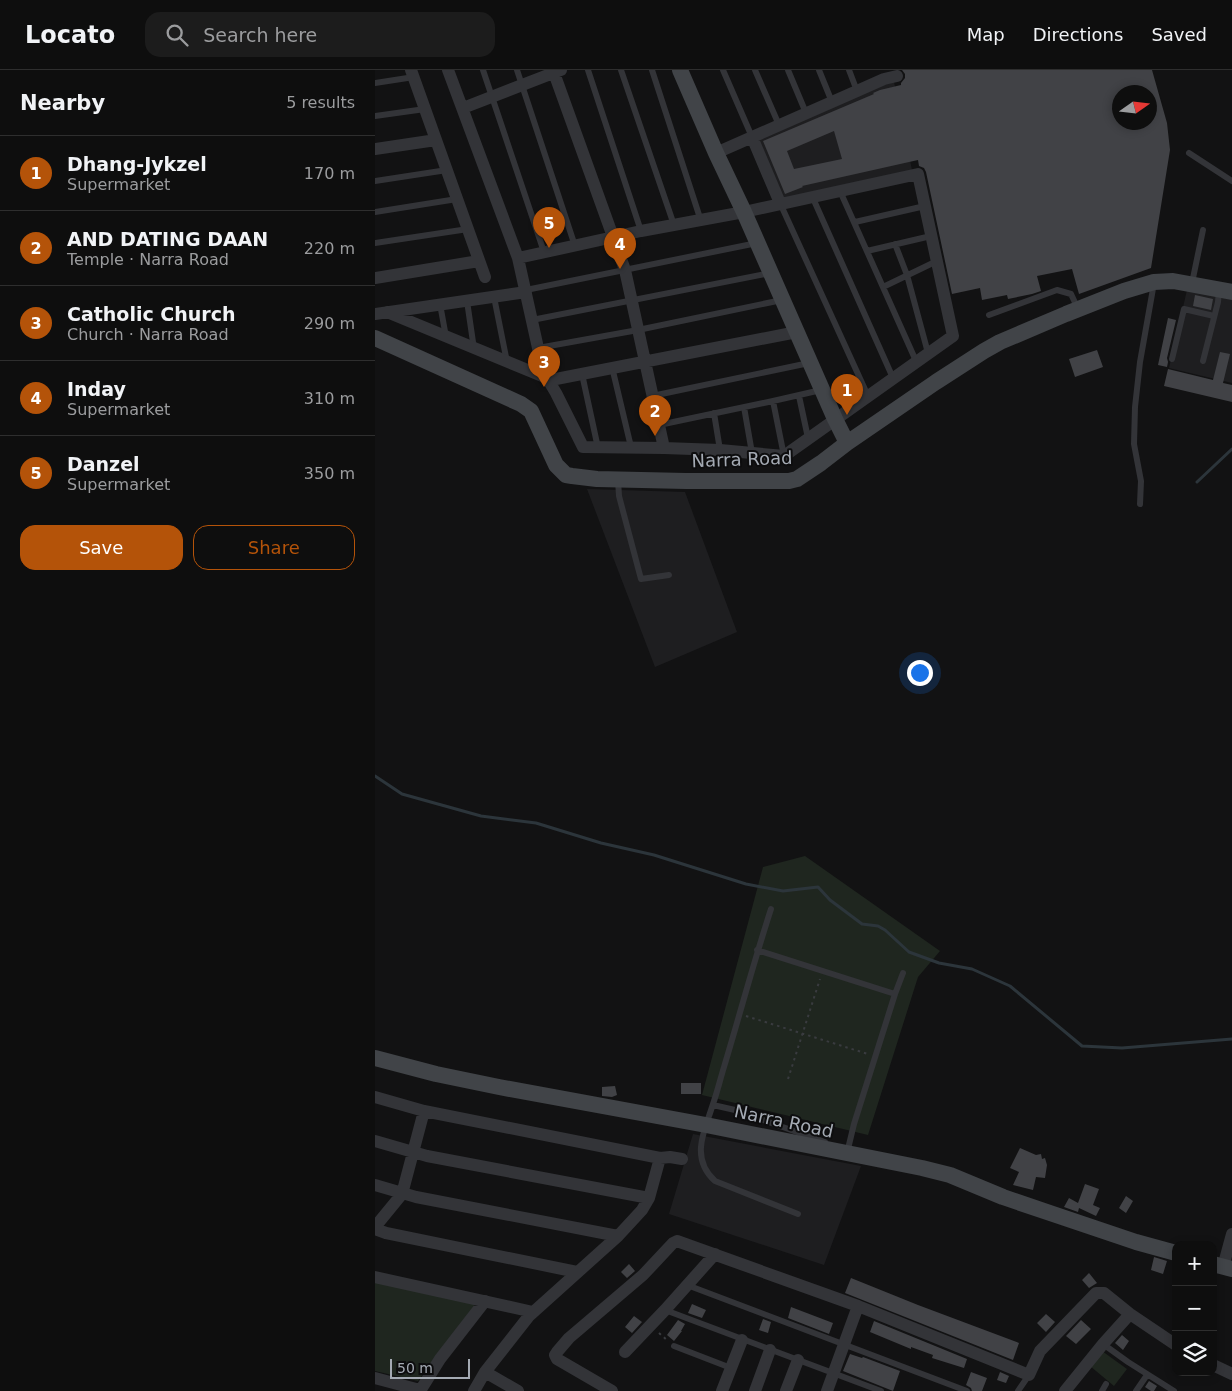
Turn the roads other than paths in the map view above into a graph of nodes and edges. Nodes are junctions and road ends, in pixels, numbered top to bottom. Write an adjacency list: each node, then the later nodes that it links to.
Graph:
1 (448, 70): 21 (street)
2 (483, 70): 19 (lane)
3 (517, 70): 17 (lane)
4 (588, 70): 46 (lane)
5 (621, 70): 43 (lane)
6 (652, 70): 41 (lane)
7 (680, 70): 29 (street)
8 (723, 70): 26 (lane)
9 (755, 70): 25 (lane)
10 (788, 70): 23 (lane)
11 (819, 70): 20 (lane)
12 (849, 70): 18 (lane)
13 (557, 71): 17 (street); 48 (street)
14 (413, 73): 16 (lane); 22 (street)
15 (896, 73): 18 (street)
16 (375, 83)
17 (523, 84): 19 (street); 52 (lane)
18 (857, 91): 20 (street)
19 (492, 96): 21 (street); 54 (lane)
20 (832, 102): 23 (street)
21 (463, 108): 55 (street)
22 (425, 109): 24 (lane); 27 (street)
23 (806, 113): 25 (street)
24 (375, 116)
25 (779, 125): 26 (street)
26 (751, 137): 29 (street); 37 (street)
27 (436, 140): 28 (street); 31 (street)
28 (375, 149)
29 (716, 153): 40 (street)
30 (1189, 154): 33 (lane)
31 (447, 170): 32 (lane); 36 (street)
32 (375, 181)
33 (1232, 181)
34 (840, 191): 35 (street); 38 (street); 42 (lane)
35 (812, 196): 37 (street); 94 (lane)
36 (457, 199): 39 (lane); 44 (street)
37 (780, 203): 40 (street); 98 (lane)
38 (925, 206): 42 (lane); 47 (street)
39 (375, 212)
40 (745, 212): 41 (street); 49 (street)
41 (701, 221): 43 (street)
42 (855, 222): 53 (lane)
43 (675, 226): 46 (street)
44 (468, 229): 50 (lane); 57 (street)
45 (1203, 230): 64 (lane)
46 (641, 231): 48 (street)
47 (931, 236): 51 (lane); 56 (street)
48 (614, 238): 52 (street); 58 (street)
49 (758, 242): 58 (lane); 59 (street)
50 (375, 243)
51 (895, 244): 53 (lane); 60 (lane)
52 (575, 246): 54 (street)
53 (867, 251): 65 (lane)
54 (544, 252): 55 (street)
55 (518, 258): 66 (street)
56 (937, 260): 60 (lane); 84 (street)
57 (479, 261): 61 (street); 62 (street)
58 (625, 270): 66 (lane); 69 (street)
59 (771, 272): 69 (lane); 70 (street)
60 (907, 275): 65 (lane); 84 (lane)
61 (485, 277)
62 (375, 278)
63 (1154, 282): 64 (street, Narra Road); 73 (street, Narra Road); 113 (lane)
64 (1192, 284): 67 (street, Narra Road)
65 (883, 286): 87 (lane)
66 (526, 291): 68 (street); 77 (street)
67 (1226, 291): 76 (lane)
68 (494, 297): 71 (street); 89 (lane)
69 (632, 300): 77 (lane); 78 (street)
70 (783, 300): 78 (lane); 79 (street)
71 (467, 301): 72 (street); 83 (lane)
72 (440, 304): 74 (street); 80 (lane)
73 (1078, 309): 75 (lane); 105 (street, Narra Road)
74 (381, 313): 80 (street)
75 (989, 315)
76 (1214, 316): 85 (lane); 88 (lane)
77 (532, 320): 82 (street)
78 (638, 330): 82 (lane); 86 (street)
79 (797, 332): 86 (street); 90 (street)
80 (446, 337): 83 (street)
81 (375, 338): 112 (street, Narra Road)
82 (538, 348): 93 (street)
83 (474, 349): 89 (street)
84 (928, 353): 87 (street)
85 (1172, 359)
86 (645, 361): 91 (street); 96 (street)
87 (916, 361): 94 (street)
88 (1203, 361)
89 (507, 362): 93 (street)
90 (810, 363): 95 (street); 96 (lane)
91 (612, 367): 92 (street); 106 (lane)
92 (581, 374): 93 (street); 107 (lane)
93 (547, 378): 107 (street)
94 (893, 378): 98 (street)
95 (822, 390): 97 (lane); 102 (street)
96 (652, 396): 103 (street)
97 (799, 396): 99 (lane); 104 (lane)
98 (868, 396): 102 (street)
99 (773, 402): 100 (lane); 111 (lane)
100 (744, 407): 101 (lane); 110 (lane)
101 (714, 413): 103 (lane); 109 (lane)
102 (835, 419): 104 (street); 105 (street)
103 (659, 425): 108 (street)
104 (808, 438): 111 (street)
105 (847, 443): 112 (street, Narra Road)
106 (631, 447): 107 (street); 108 (street)
107 (598, 448)
108 (664, 448): 109 (street)
109 (720, 450): 110 (street)
110 (752, 454): 111 (street)
111 (784, 456)
112 (618, 480): 114 (lane)
113 (1141, 504)
114 (669, 575)
115 (771, 909): 116 (lane)
116 (757, 950): 118 (lane); 121 (lane)
117 (903, 972): 118 (lane)
118 (895, 994): 126 (lane)
119 (375, 1058): 123 (street, Narra Road)
120 (375, 1097): 122 (street)
121 (713, 1105): 123 (lane); 126 (lane)
122 (424, 1111): 125 (street); 127 (street)
123 (706, 1125): 126 (street, Narra Road); 132 (lane)
124 (375, 1142): 125 (street)
125 (413, 1152): 130 (street); 131 (street)
126 (845, 1154): 136 (street, Narra Road)
127 (661, 1158): 128 (street); 131 (street)
128 (682, 1159)
129 (375, 1185): 130 (street)
130 (402, 1194): 133 (street); 135 (street)
131 (649, 1198): 135 (street)
132 (798, 1214)
133 (375, 1228): 139 (street)
134 (1232, 1234): 138 (street)
135 (618, 1236): 139 (street)
136 (1172, 1252)
137 (715, 1254): 141 (street); 143 (street); 167 (street)
138 (1223, 1267)
139 (577, 1272): 145 (street)
140 (375, 1277): 142 (street)
141 (687, 1285): 144 (street); 150 (lane)
142 (485, 1301): 145 (street); 164 (street)
143 (858, 1306): 150 (street); 160 (street)
144 (665, 1310): 147 (lane); 153 (street)
145 (533, 1312): 157 (street)
146 (1130, 1314): 148 (street); 149 (street); 160 (street)
147 (743, 1340): 152 (lane); 156 (street)
148 (1172, 1342)
149 (1103, 1344): 161 (lane); 175 (street)
150 (844, 1345): 158 (street); 173 (lane)
151 (674, 1346): 156 (lane)
152 (770, 1350): 154 (lane); 169 (street)
153 (625, 1352)
154 (798, 1360): 158 (lane); 170 (street)
155 (1217, 1367): 159 (street)
156 (731, 1368): 168 (street)
157 (485, 1372): 165 (street); 166 (street)
158 (834, 1373): 171 (street); 172 (lane)
159 (1232, 1374)
160 (1029, 1375): 174 (lane)
161 (1147, 1375): 177 (lane); 178 (lane)
162 (380, 1383): 164 (street)
163 (1106, 1384): 176 (lane)
164 (420, 1390)
165 (474, 1391)
166 (518, 1391)
167 (612, 1391)
168 (722, 1391)
169 (755, 1391)
170 (786, 1391)
171 (827, 1391)
172 (881, 1391)
173 (967, 1391)
174 (1018, 1391)
175 (1065, 1391)
176 (1102, 1391)
177 (1136, 1391)
178 (1174, 1391)

